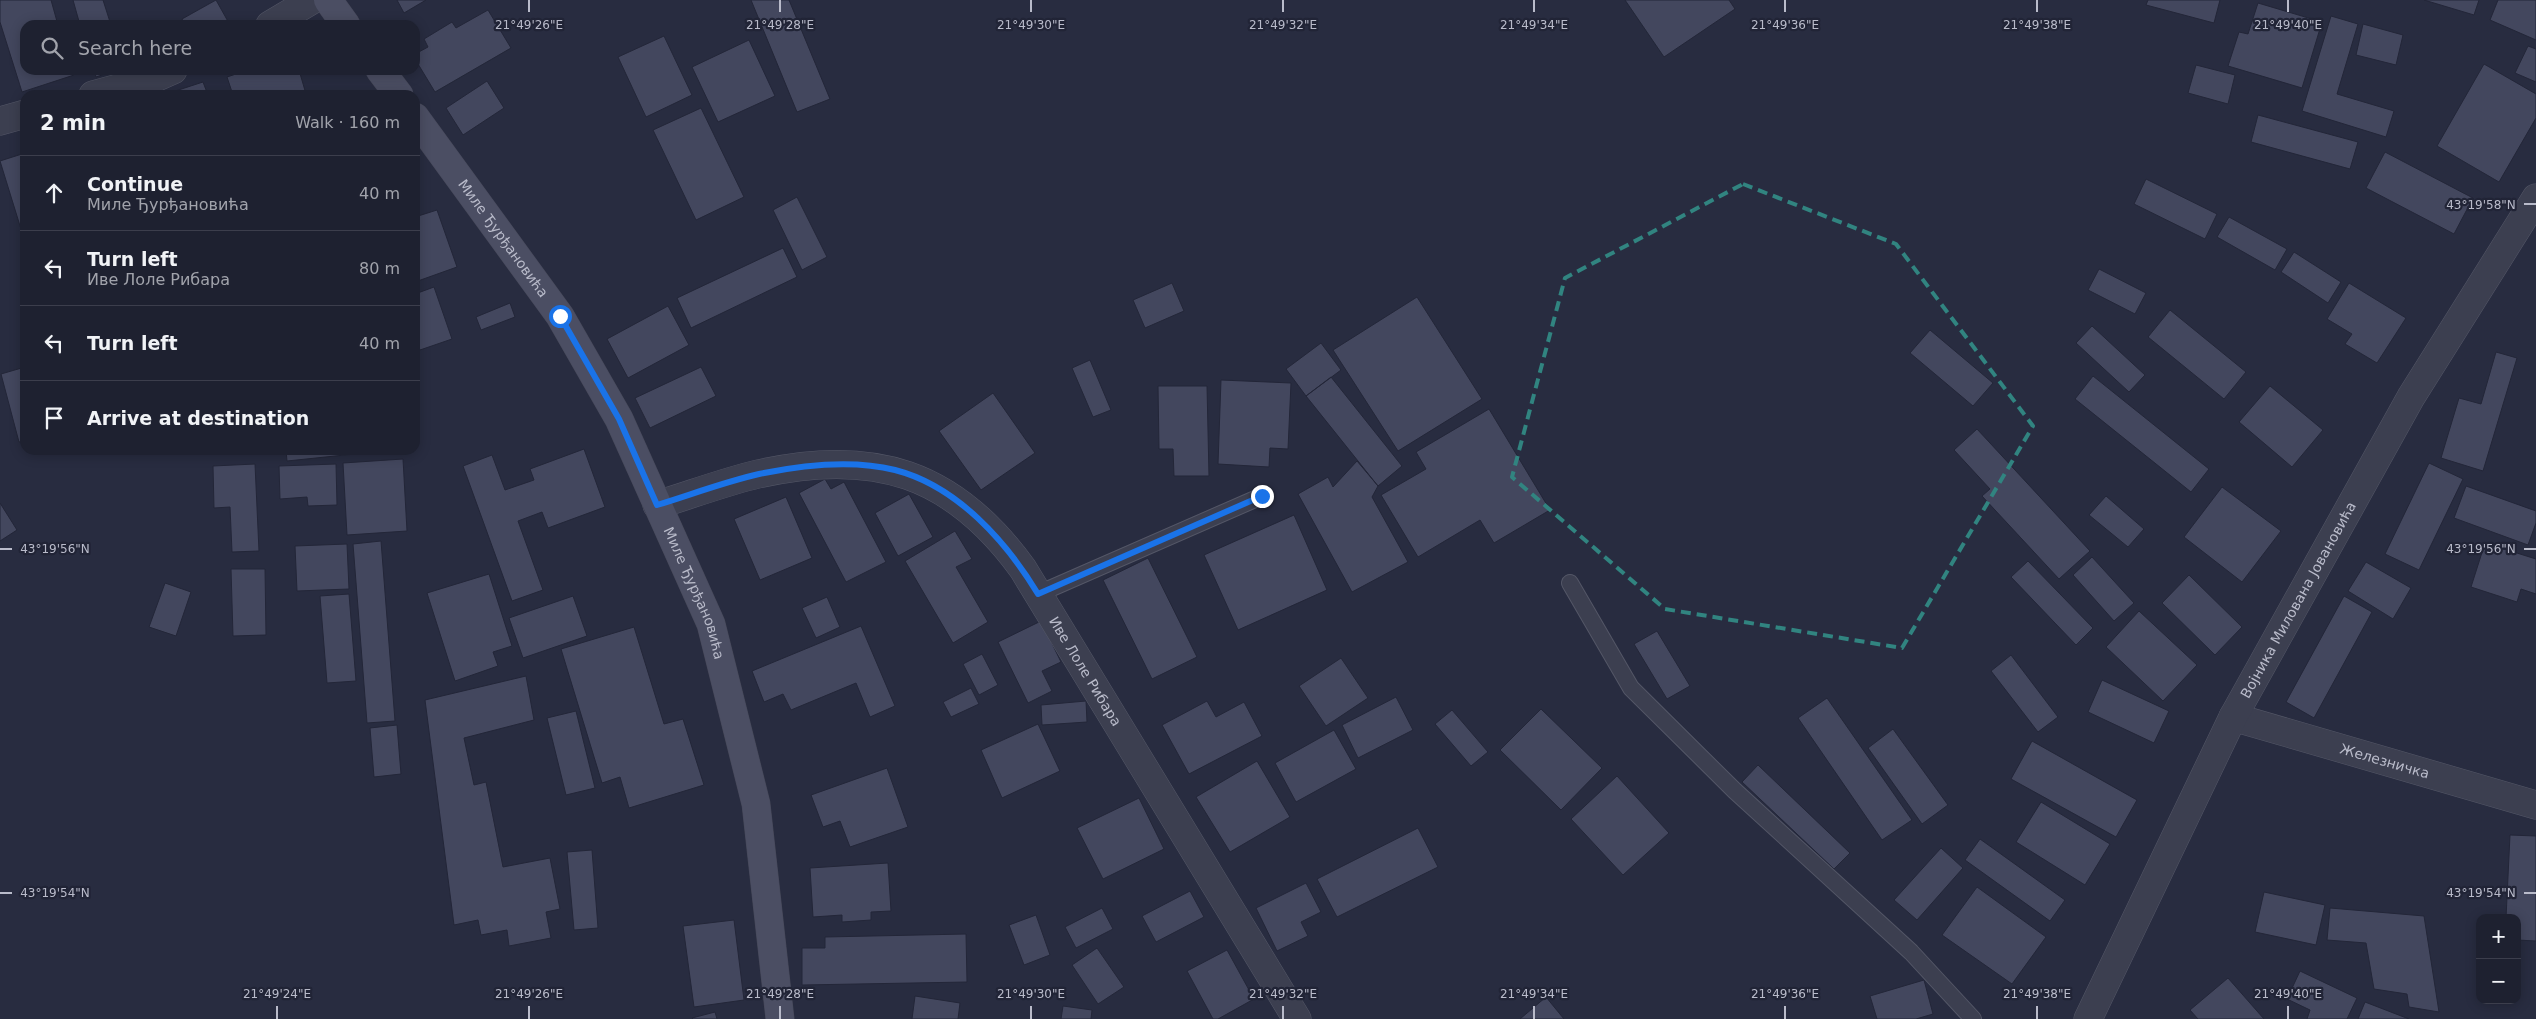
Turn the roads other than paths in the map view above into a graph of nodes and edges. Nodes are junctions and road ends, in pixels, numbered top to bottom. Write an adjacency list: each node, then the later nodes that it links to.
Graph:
1 (312, 0): 3 (street)
2 (328, 0): 4 (street)
3 (278, 20)
4 (342, 20)
5 (162, 75): 7 (street)
6 (384, 75): 8 (street)
7 (111, 90)
8 (395, 90)
9 (20, 115): 10 (street)
10 (0, 121)
11 (420, 123): 14 (street, Миле Ђурђановића)
12 (2536, 198): 17 (street, Војника Милована Јовановића)
13 (1262, 496): 16 (lane)
14 (657, 505): 16 (street, Иве Лоле Рибара); 19 (street, Миле Ђурђановића)
15 (1570, 583): 21 (lane)
16 (1038, 594): 20 (street, Иве Лоле Рибара)
17 (2233, 717): 18 (street, Железничка); 22 (street, Војника Милована Јовановића)
18 (2536, 805)
19 (780, 1019)
20 (1297, 1019)
21 (1973, 1019)
22 (2088, 1019)

